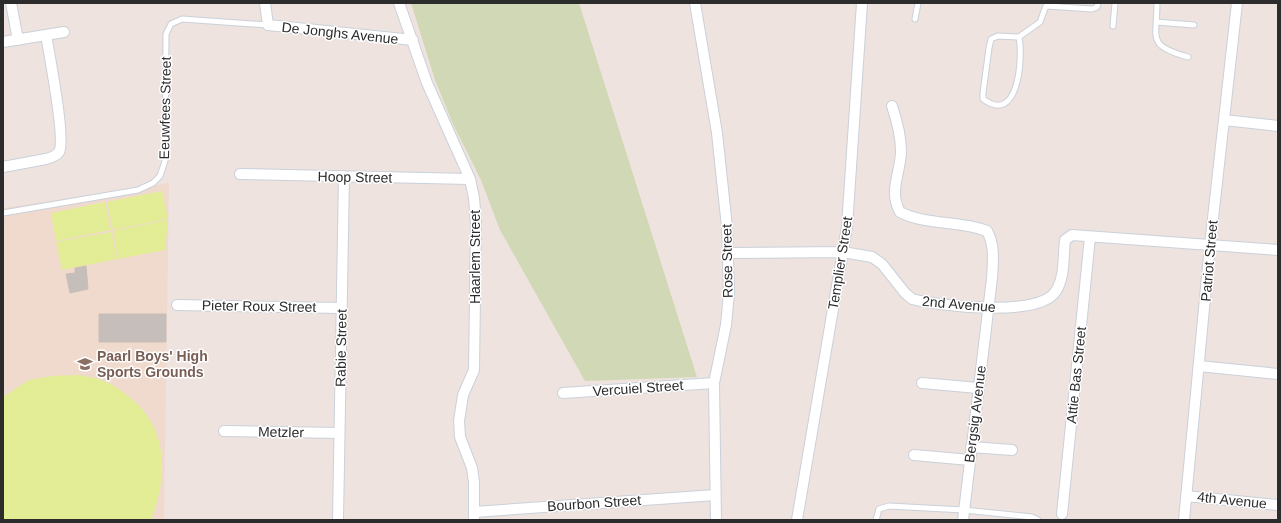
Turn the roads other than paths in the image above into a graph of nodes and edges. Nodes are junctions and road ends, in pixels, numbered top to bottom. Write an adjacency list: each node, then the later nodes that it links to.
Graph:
1 (11, 3): 21 (street)
2 (265, 3): 16 (street)
3 (399, 3): 22 (street, Haarlem Street)
4 (695, 3): 37 (street, Rose Street)
5 (862, 3): 36 (street, Templier Street)
6 (918, 3): 13 (lane)
7 (1098, 3): 12 (lane)
8 (1115, 3): 17 (lane)
9 (1158, 3): 14 (lane)
10 (1237, 3): 26 (street, Patriot Street)
11 (1047, 4): 12 (lane); 20 (lane)
12 (1072, 5)
13 (915, 19)
14 (1156, 22): 15 (lane); 24 (lane)
15 (1194, 25)
16 (268, 26): 22 (street, De Jonghs Avenue); 32 (lane, Eeuwfees Street)
17 (1113, 26)
18 (64, 32): 19 (street)
19 (46, 35): 21 (street); 28 (street)
20 (1019, 37): 20 (lane)
21 (18, 40): 23 (street)
22 (413, 40): 31 (street, Haarlem Street)
23 (3, 42)
24 (1188, 57)
25 (892, 106): 40 (street, Bergsig Avenue)
26 (1224, 120): 27 (street); 34 (street, Patriot Street)
27 (1278, 126)
28 (3, 167)
29 (240, 174): 30 (street, Hoop Street)
30 (344, 176): 31 (street, Hoop Street); 39 (street, Rabie Street)
31 (470, 179): 58 (street, Haarlem Street)
32 (3, 213)
33 (1090, 236): 34 (street, 2nd Avenue); 40 (street, 2nd Avenue); 56 (street, Attie Bas Street)
34 (1210, 245): 35 (street, 2nd Avenue); 41 (street, Patriot Street)
35 (1278, 250)
36 (843, 252): 37 (street, 2nd Avenue); 40 (street, 2nd Avenue); 61 (street, Templier Street)
37 (728, 253): 43 (street, Rose Street)
38 (177, 305): 39 (street, Pieter Roux Street)
39 (342, 308): 48 (street, Rabie Street)
40 (987, 309): 45 (street, Bergsig Avenue)
41 (1199, 366): 42 (street); 54 (street, Patriot Street)
42 (1278, 374)
43 (714, 383): 46 (street, Vercuiel Street); 53 (street, Rose Street)
44 (922, 383): 45 (street)
45 (978, 388): 49 (street, Bergsig Avenue)
46 (563, 393)
47 (224, 431): 48 (street, Metzler)
48 (339, 433): 59 (street, Rabie Street)
49 (971, 447): 50 (street); 52 (street, Bergsig Avenue)
50 (1012, 450)
51 (914, 455): 52 (street)
52 (970, 460): 57 (street, Bergsig Avenue)
53 (715, 495): 58 (street, Bourbon Street); 60 (street, Rose Street)
54 (1186, 496): 55 (street, 4th Avenue); 64 (street, Patriot Street)
55 (1278, 505)
56 (1062, 514)
57 (964, 515): 62 (lane); 63 (lane)
58 (474, 516)
59 (338, 520)
60 (716, 520)
61 (797, 520)
62 (876, 520)
63 (1038, 520)
64 (1184, 520)

